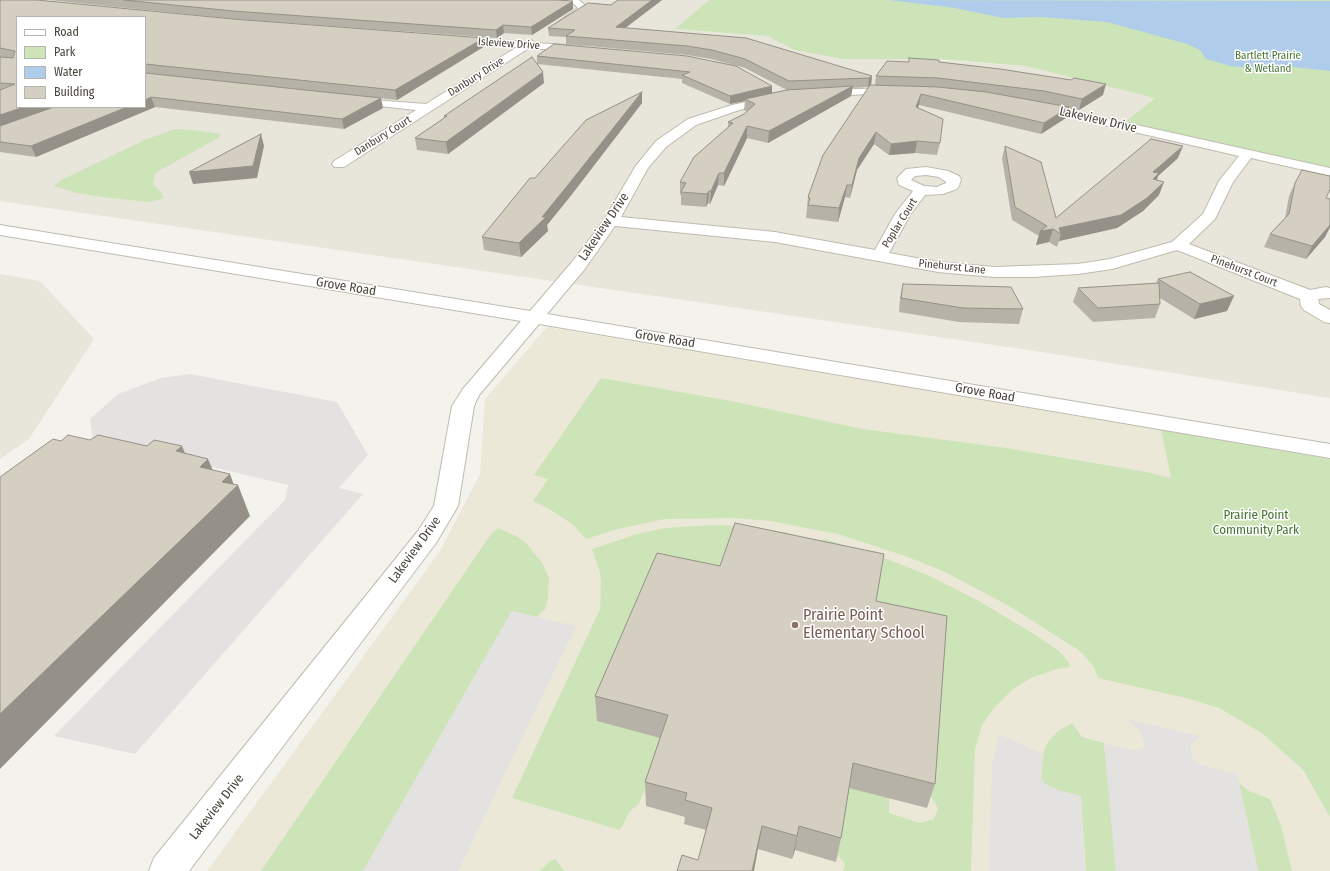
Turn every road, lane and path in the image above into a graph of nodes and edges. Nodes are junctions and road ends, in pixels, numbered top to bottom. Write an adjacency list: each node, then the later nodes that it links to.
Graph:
1 (562, 0): 2 (street)
2 (553, 29)
3 (541, 37): 5 (street, Danbury Drive)
4 (445, 39): 5 (street, Isleview Drive)
5 (528, 45): 6 (street, Isleview Drive); 12 (street, Danbury Drive)
6 (589, 50)
7 (771, 88): 17 (street, Lakeview Drive)
8 (910, 92): 9 (street)
9 (810, 94)
10 (343, 99): 12 (street)
11 (1023, 104): 13 (street, Lakeview Drive)
12 (428, 108): 14 (street, Danbury Court)
13 (1247, 154): 15 (street, Lakeview Drive); 19 (street, Pinehurst Lane)
14 (339, 164)
15 (1330, 172)
16 (921, 190): 20 (street, Poplar Court)
17 (611, 222): 20 (street, Pinehurst Lane); 23 (street, Lakeview Drive)
18 (0, 230): 23 (street, Grove Road)
19 (1178, 245): 20 (street, Pinehurst Lane); 22 (street, Pinehurst Court)
20 (879, 257)
21 (1330, 293): 22 (street)
22 (1310, 296): 24 (street)
23 (535, 317): 25 (street, Grove Road); 26 (street, Lakeview Drive)
24 (1330, 318)
25 (1330, 451)
26 (167, 871)

